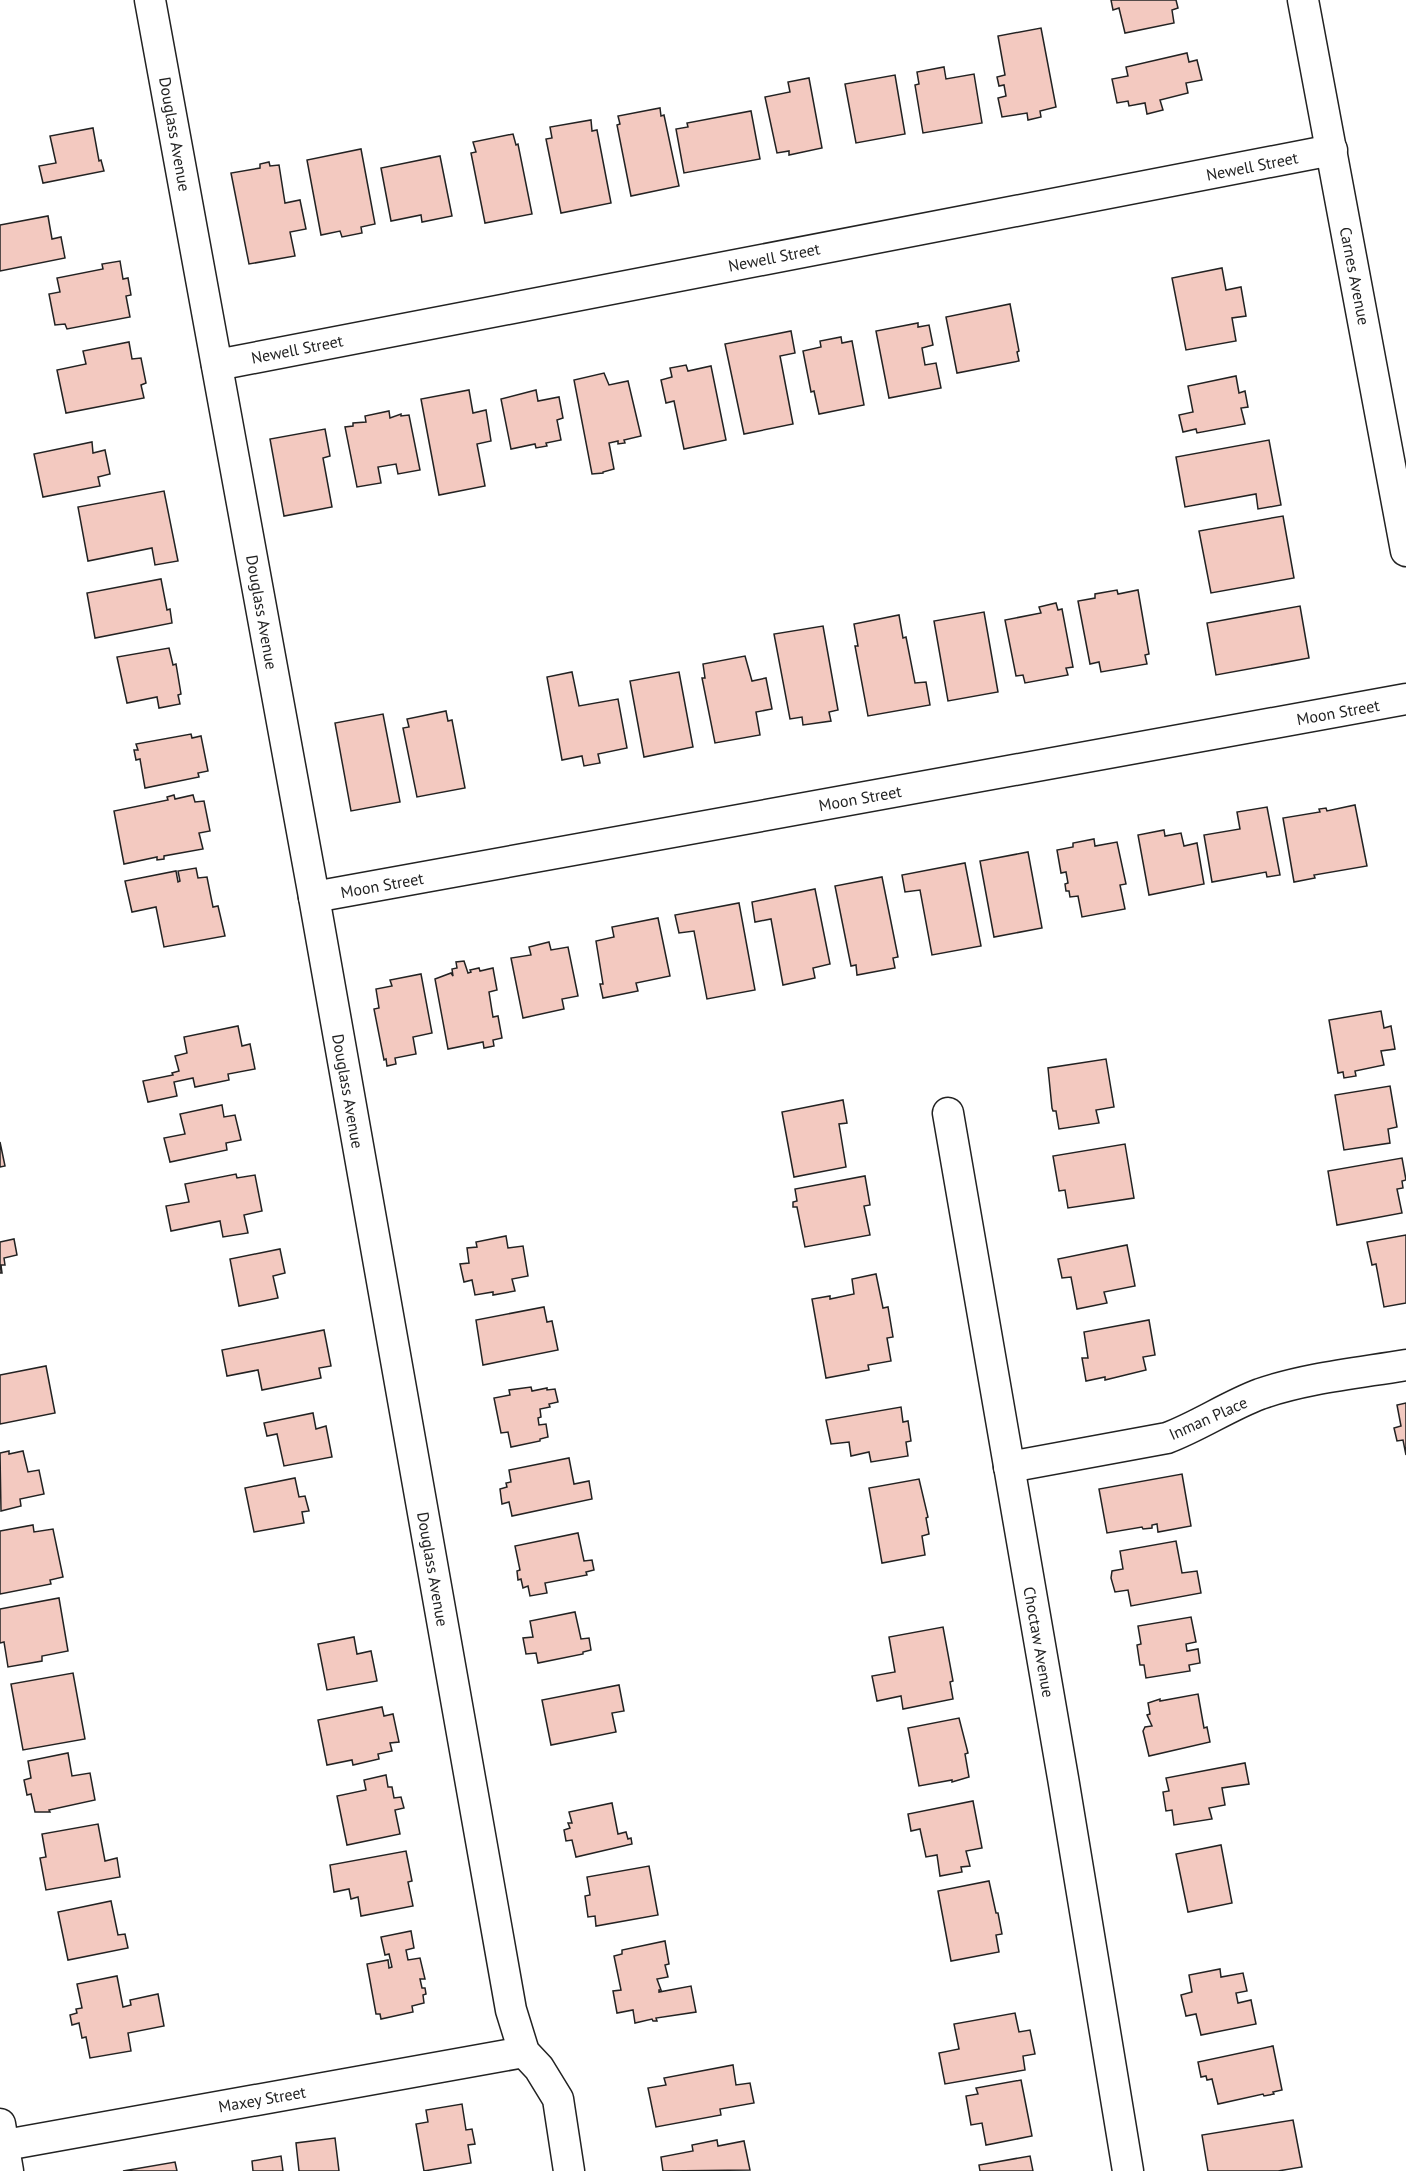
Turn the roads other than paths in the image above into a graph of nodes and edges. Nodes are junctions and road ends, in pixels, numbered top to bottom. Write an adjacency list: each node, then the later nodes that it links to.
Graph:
1 (150, 0): 4 (street, Douglass Avenue)
2 (1303, 0): 3 (street, Carnes Avenue)
3 (1332, 150): 4 (street, Newell Street); 5 (street, Carnes Avenue)
4 (217, 365): 7 (street, Douglass Avenue)
5 (1406, 551)
6 (1406, 699): 7 (street, Moon Street)
7 (314, 897): 11 (street, Douglass Avenue)
8 (948, 1113): 10 (street, Choctaw Avenue)
9 (1406, 1365): 10 (street, Inman Place)
10 (1009, 1467): 14 (street, Choctaw Avenue)
11 (524, 2052): 12 (street, Maxey Street); 13 (street, Douglass Avenue)
12 (3, 2146)
13 (569, 2171)
14 (1128, 2171)

